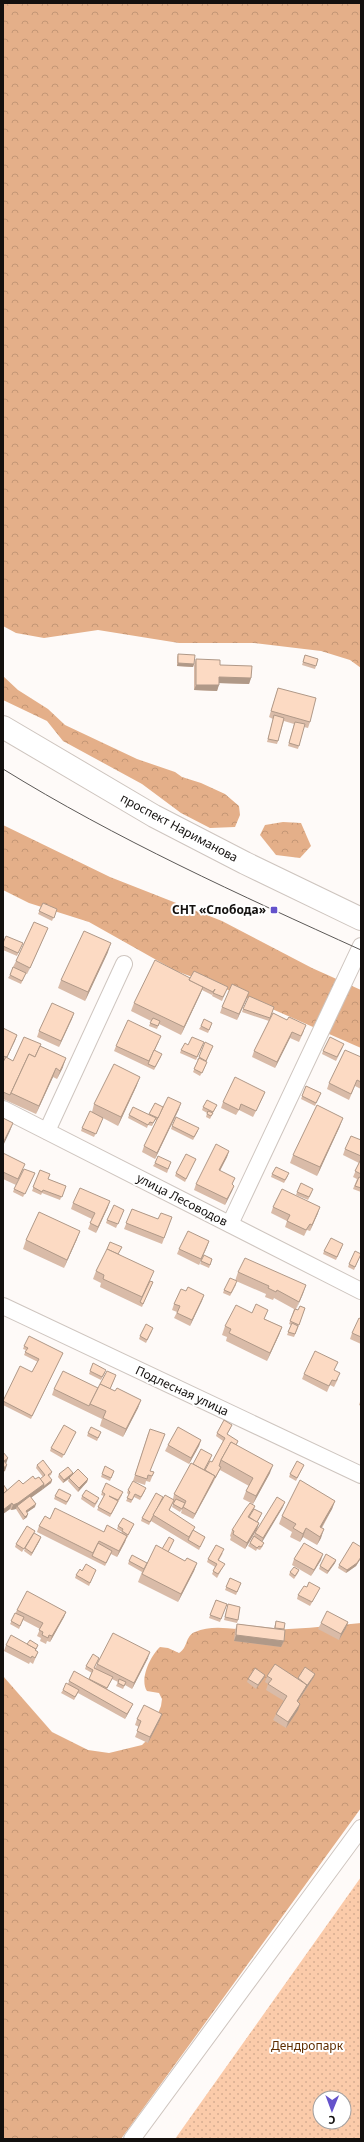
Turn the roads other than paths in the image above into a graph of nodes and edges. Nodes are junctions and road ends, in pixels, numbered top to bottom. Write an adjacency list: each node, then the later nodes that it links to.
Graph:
1 (3, 727): 2 (main road, проспект Нариманова)
2 (361, 919)
3 (361, 946): 7 (street)
4 (124, 964): 6 (street)
5 (3, 1109): 6 (street, улица Лесоводов)
6 (47, 1131): 7 (street, улица Лесоводов)
7 (230, 1224): 8 (street, улица Лесоводов)
8 (361, 1291)
9 (3, 1306): 10 (street, Подлесная улица)
10 (361, 1475)
11 (361, 1828): 12 (street)
12 (132, 2139)

